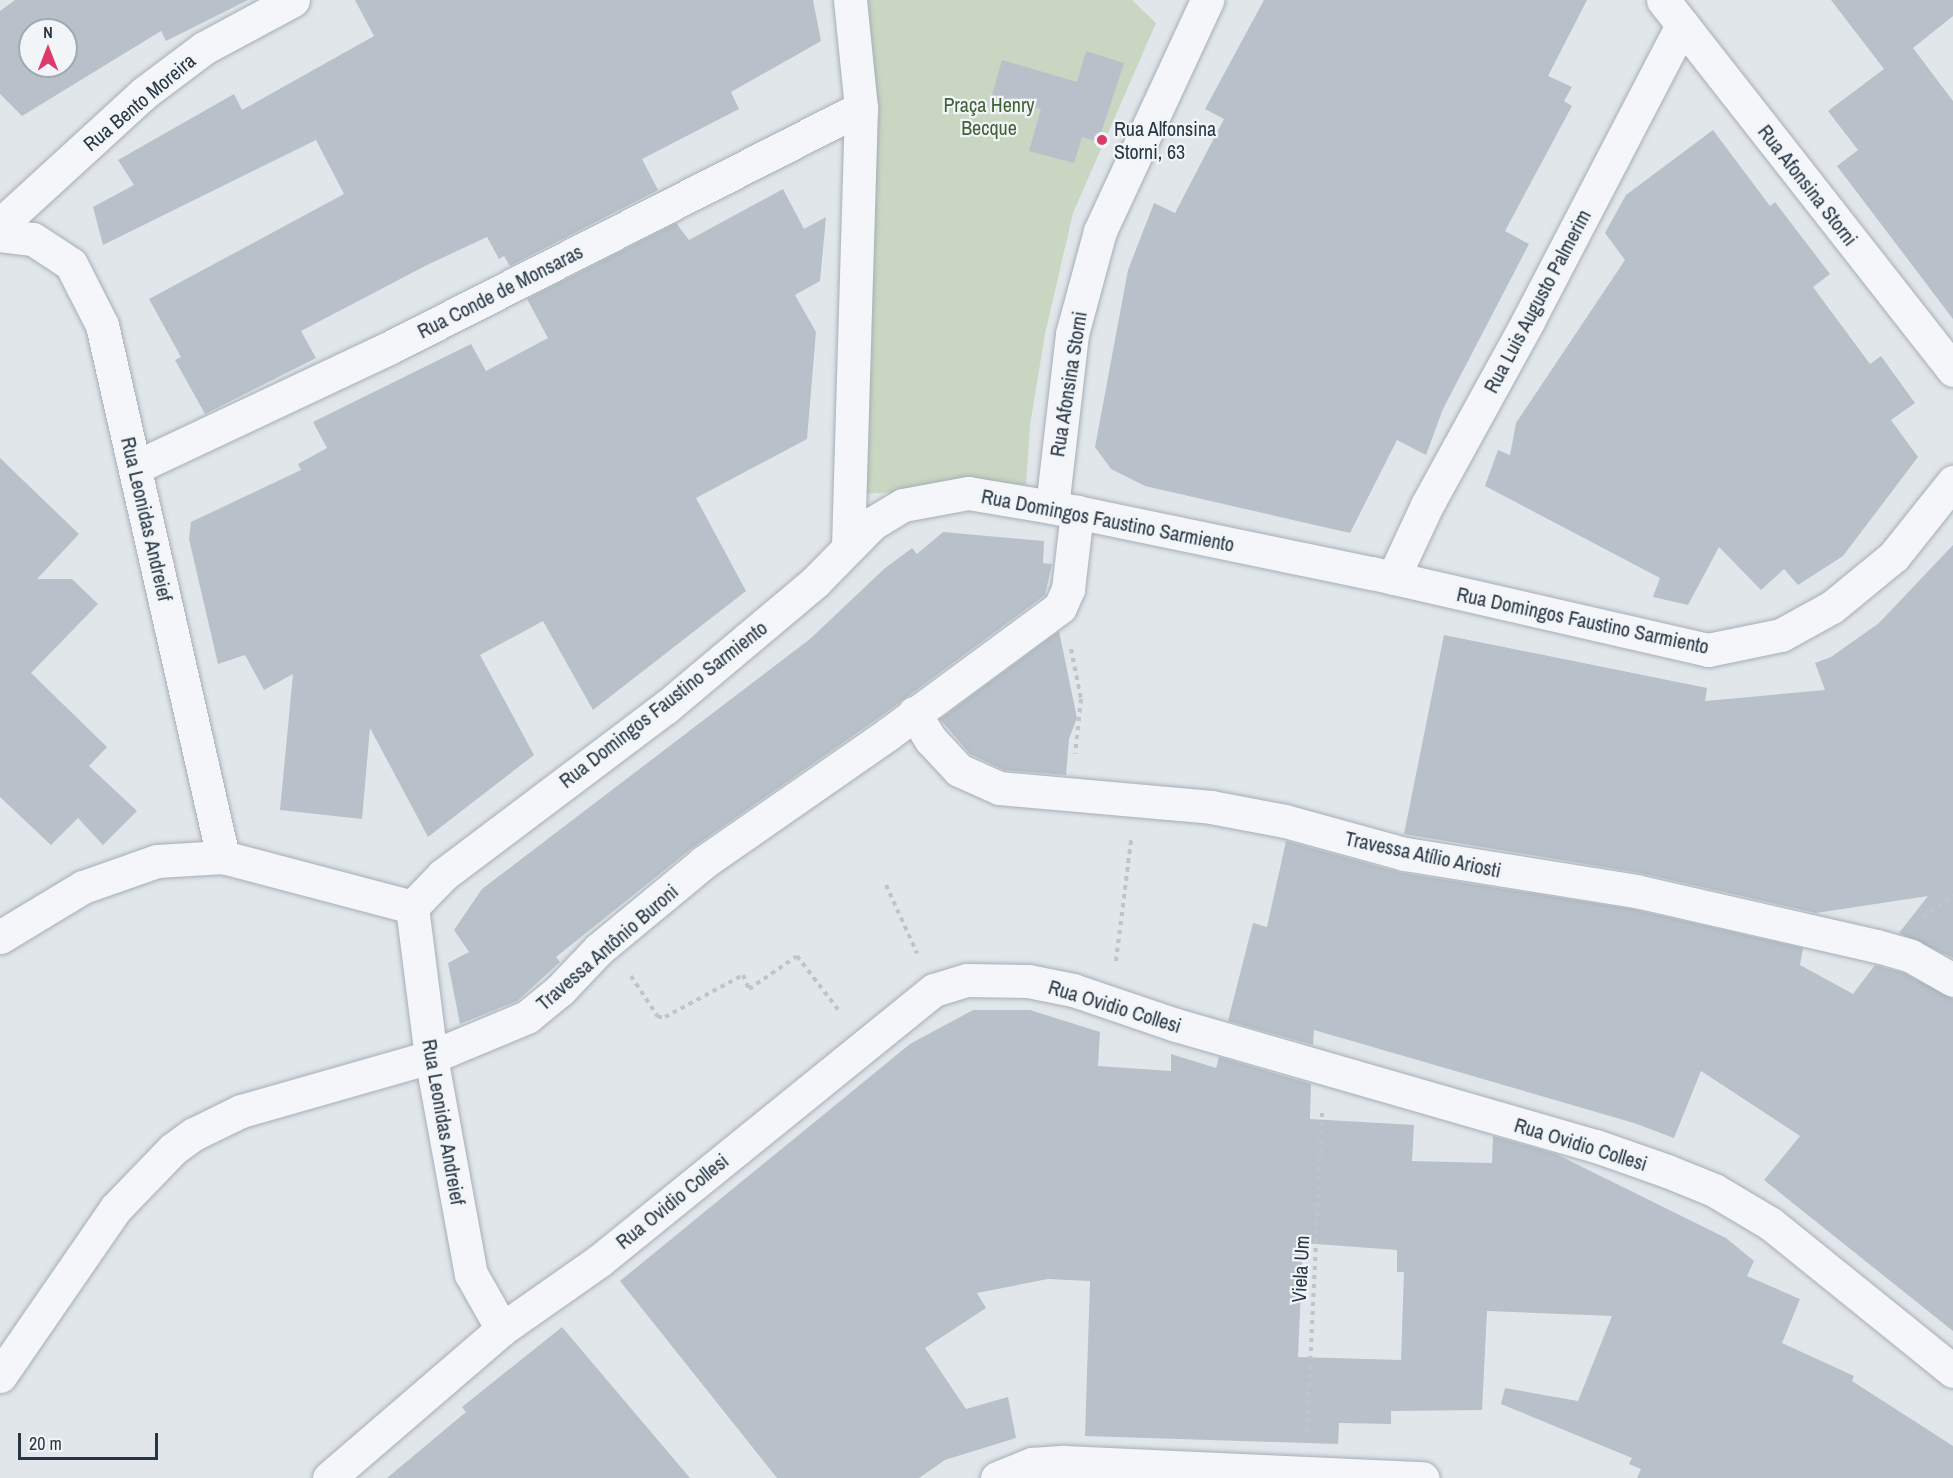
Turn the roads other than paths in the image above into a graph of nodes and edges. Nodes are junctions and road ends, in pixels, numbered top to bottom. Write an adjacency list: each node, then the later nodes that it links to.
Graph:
1 (293, 0): 6 (street, Rua Bento Moreira)
2 (850, 0): 5 (street)
3 (1207, 0): 11 (street, Rua Afonsina Storni)
4 (1672, 12): 8 (street, Rua Afonsina Storni); 13 (street, Rua Luis Augusto Palmerim)
5 (861, 108): 9 (street, Rua Conde de Monsaras); 12 (street)
6 (0, 225)
7 (0, 235): 9 (street, Rua Leonidas Andreief)
8 (1953, 369)
9 (136, 467): 15 (street, Rua Leonidas Andreief)
10 (1953, 482): 13 (street, Rua Domingos Faustino Sarmiento)
11 (1064, 510): 12 (street, Rua Domingos Faustino Sarmiento); 13 (street, Rua Domingos Faustino Sarmiento); 14 (street, Travessa Antônio Buroni)
12 (848, 546): 16 (street, Rua Domingos Faustino Sarmiento)
13 (1393, 578)
14 (914, 713): 18 (street, Travessa Atílio Ariosti); 19 (street, Travessa Antônio Buroni)
15 (223, 857): 16 (street); 17 (street)
16 (412, 907): 19 (street, Rua Leonidas Andreief)
17 (0, 937)
18 (1953, 980)
19 (431, 1058): 20 (street, Rua Leonidas Andreief); 22 (street, Travessa Antônio Buroni)
20 (502, 1329): 21 (street, Rua Ovidio Collesi); 23 (street, Rua Ovidio Collesi)
21 (1953, 1371)
22 (0, 1376)
23 (329, 1478)
24 (997, 1478): 25 (street)
25 (1423, 1478)

